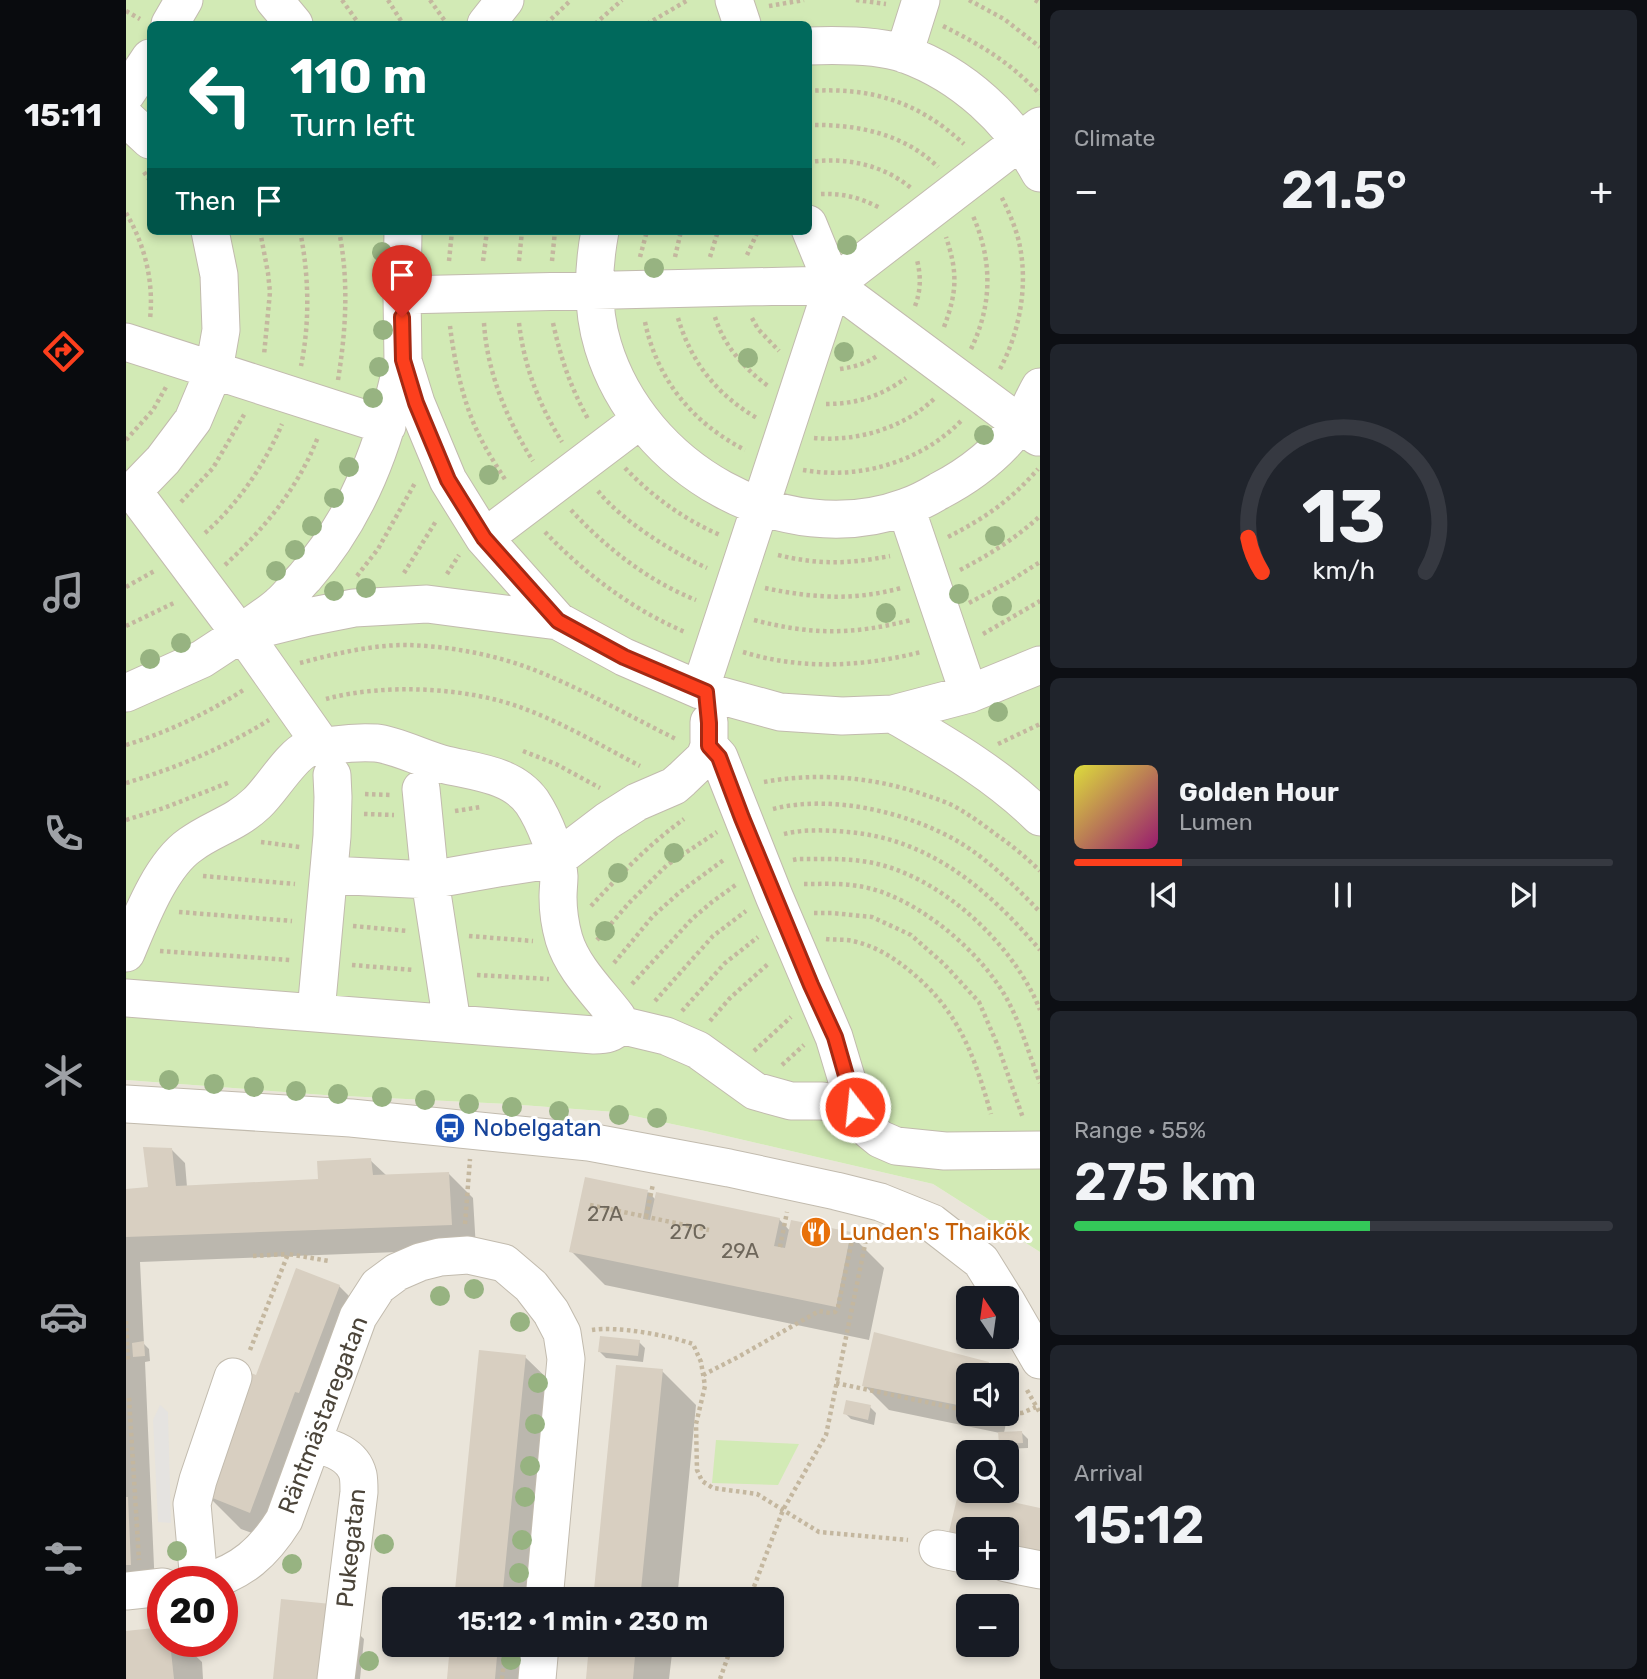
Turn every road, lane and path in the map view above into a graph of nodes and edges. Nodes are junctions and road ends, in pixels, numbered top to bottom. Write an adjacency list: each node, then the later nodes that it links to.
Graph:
1 (184, 0): 16 (street)
2 (274, 0): 17 (street)
3 (342, 0): 18 (path)
4 (388, 0): 19 (path)
5 (430, 0): 20 (path)
6 (505, 0): 21 (street)
7 (571, 0): 22 (path)
8 (622, 0): 23 (path)
9 (688, 0): 24 (path)
10 (734, 0): 25 (street)
11 (856, 0): 15 (path)
12 (969, 0): 27 (path)
13 (1035, 0): 14 (path)
14 (1040, 4)
15 (919, 7): 28 (street); 31 (path)
16 (172, 21)
17 (292, 21)
18 (357, 21)
19 (401, 21)
20 (445, 21)
21 (488, 21)
22 (549, 21)
23 (598, 21)
24 (652, 21)
25 (741, 21)
26 (812, 46): 28 (street)
27 (1040, 47)
28 (904, 54): 33 (street)
29 (147, 62): 30 (street)
30 (126, 94)
31 (1040, 94)
32 (126, 118): 34 (street)
33 (1030, 134): 35 (street); 43 (street)
34 (147, 137)
35 (1040, 173)
36 (126, 213): 47 (path)
37 (812, 233): 43 (street)
38 (211, 235): 49 (street)
39 (301, 235): 51 (path)
40 (340, 235): 52 (path)
41 (403, 235): 46 (street)
42 (600, 235): 44 (street)
43 (834, 285): 44 (street); 55 (street); 60 (street)
44 (595, 291): 45 (street); 53 (street)
45 (483, 293): 46 (street); 57 (path)
46 (401, 295): 48 (street)
47 (135, 345): 49 (street)
48 (403, 360): 54 (street); 56 (street)
49 (214, 370): 51 (street); 59 (street)
50 (1040, 387): 55 (street)
51 (292, 395): 52 (street); 63 (path)
52 (330, 408): 54 (street); 65 (path)
53 (640, 420): 57 (street); 60 (street)
54 (387, 426): 75 (street)
55 (1030, 431): 61 (street)
56 (433, 444): 58 (street); 70 (path)
57 (551, 487): 62 (street); 73 (path)
58 (454, 489): 62 (street); 69 (path)
59 (129, 492): 63 (street)
60 (760, 507): 61 (street); 73 (street)
61 (906, 508): 74 (street)
62 (480, 533): 68 (path); 71 (street)
63 (179, 553): 65 (street); 66 (path)
64 (1040, 562): 74 (path)
65 (202, 584): 72 (path); 75 (street)
66 (126, 587)
67 (1040, 601): 74 (path)
68 (427, 604): 69 (street); 71 (street)
69 (384, 606): 70 (street)
70 (327, 613): 75 (street)
71 (558, 621): 78 (street)
72 (126, 626)
73 (721, 628): 74 (path); 74 (path); 78 (street)
74 (947, 628): 80 (street)
75 (240, 634): 77 (street); 79 (street)
76 (1040, 665): 80 (street)
77 (272, 673): 82 (path); 83 (path); 84 (street)
78 (703, 691): 81 (street); 83 (street)
79 (126, 694)
80 (969, 694): 81 (street)
81 (893, 714): 88 (street)
82 (126, 745)
83 (708, 750): 90 (street); 91 (street)
84 (329, 772): 86 (path); 90 (street); 95 (street); 98 (street)
85 (234, 780): 89 (path)
86 (421, 792): 94 (street)
87 (687, 817): 102 (path)
88 (1040, 817)
89 (126, 820)
90 (557, 859): 94 (street); 102 (street)
91 (763, 869): 92 (path); 96 (path); 97 (path); 102 (path); 102 (path); 102 (path); 102 (path); 102 (path); 102 (path); 103 (path); 104 (street); 108 (path); 111 (path); 112 (path)
92 (1040, 871)
93 (191, 875): 95 (path)
94 (430, 880): 95 (street); 100 (street)
95 (328, 881): 99 (street)
96 (1040, 912)
97 (1040, 950)
98 (139, 952): 99 (path)
99 (321, 962): 100 (path); 105 (street)
100 (444, 972): 102 (path); 106 (street)
101 (126, 998): 105 (street)
102 (611, 1001): 106 (street); 107 (street)
103 (1040, 1010)
104 (823, 1011): 107 (path); 107 (path); 110 (street)
105 (316, 1012): 106 (street)
106 (452, 1023)
107 (745, 1083): 110 (street)
108 (1040, 1083)
109 (126, 1104): 127 (street)
110 (855, 1107): 113 (street)
111 (991, 1114)
112 (1023, 1118)
113 (1040, 1150)
114 (471, 1154): 122 (path)
115 (652, 1191): 118 (path)
116 (590, 1205): 118 (path)
117 (788, 1207): 123 (path)
118 (646, 1217): 121 (path)
119 (856, 1222): 133 (path)
120 (870, 1225): 135 (path)
121 (709, 1230)
122 (464, 1235)
123 (780, 1247)
124 (288, 1254): 125 (path); 126 (path); 134 (path)
125 (253, 1256)
126 (329, 1261)
127 (1002, 1286)
128 (1019, 1310): 131 (street)
129 (126, 1321): 132 (path)
130 (582, 1331): 133 (path)
131 (1040, 1360)
132 (126, 1361)
133 (703, 1375): 141 (path)
134 (233, 1377): 143 (street)
135 (836, 1383): 138 (path); 141 (path)
136 (129, 1398): 147 (path)
137 (1036, 1407): 139 (path)
138 (956, 1408)
139 (1019, 1413)
140 (313, 1443): 145 (street, Räntmästaregatan); 148 (street, Räntmästaregatan); 152 (street, Pukegatan)
141 (783, 1510): 142 (path); 149 (path)
142 (938, 1548)
143 (198, 1566)
144 (1019, 1566): 146 (street)
145 (238, 1568)
146 (1040, 1570)
147 (143, 1582)
148 (545, 1587)
149 (754, 1587)
150 (539, 1657): 153 (street)
151 (728, 1657): 154 (path)
152 (336, 1679)
153 (537, 1679)
154 (720, 1679)

